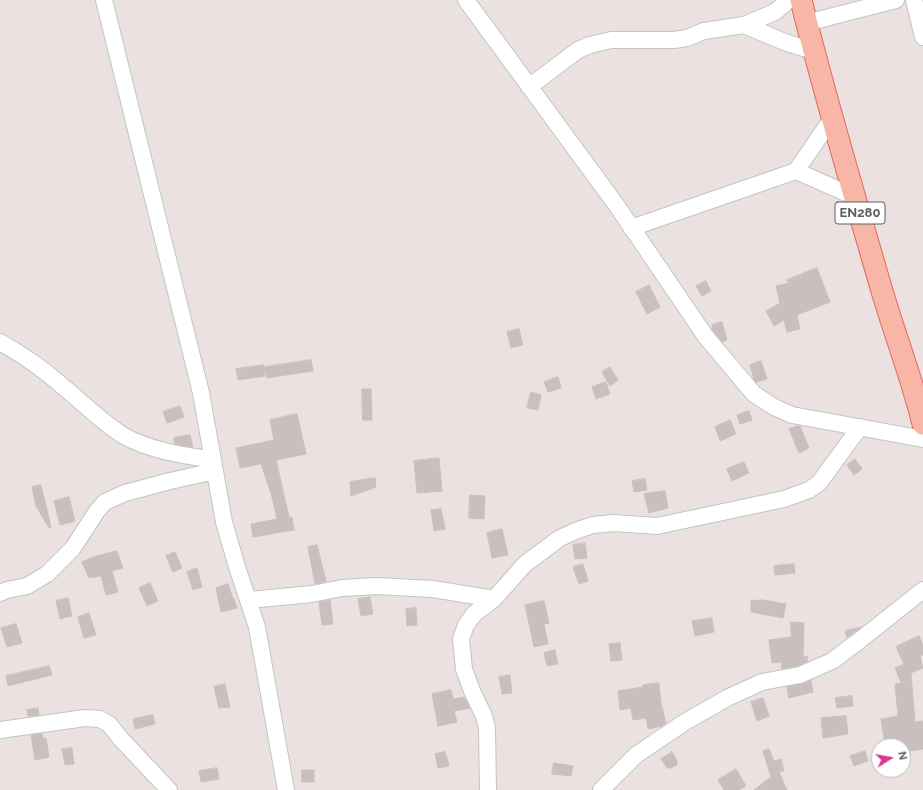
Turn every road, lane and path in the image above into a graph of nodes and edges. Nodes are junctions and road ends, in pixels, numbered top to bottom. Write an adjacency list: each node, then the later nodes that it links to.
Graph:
1 (104, 0): 21 (street)
2 (466, 0): 11 (street)
3 (789, 0): 8 (street)
4 (801, 0): 7 (main road, EN280)
5 (896, 0): 7 (street)
6 (914, 0): 9 (street)
7 (806, 22): 10 (main road, EN280)
8 (744, 25): 10 (street); 11 (street)
9 (923, 37)
10 (814, 50): 12 (main road, EN280)
11 (529, 87): 15 (street)
12 (833, 117): 13 (street); 14 (main road, EN280)
13 (796, 171): 14 (street); 15 (street)
14 (855, 197): 17 (main road, EN280)
15 (631, 228): 19 (street)
16 (0, 342): 21 (street)
17 (920, 399): 18 (main road, EN280)
18 (923, 424)
19 (860, 428): 20 (street); 24 (street)
20 (923, 438)
21 (214, 465): 23 (street); 25 (street)
22 (923, 590): 30 (street)
23 (0, 593)
24 (494, 599): 25 (street); 29 (street)
25 (249, 600): 28 (street)
26 (0, 730): 27 (street)
27 (169, 790)
28 (286, 790)
29 (488, 790)
30 (601, 790)

